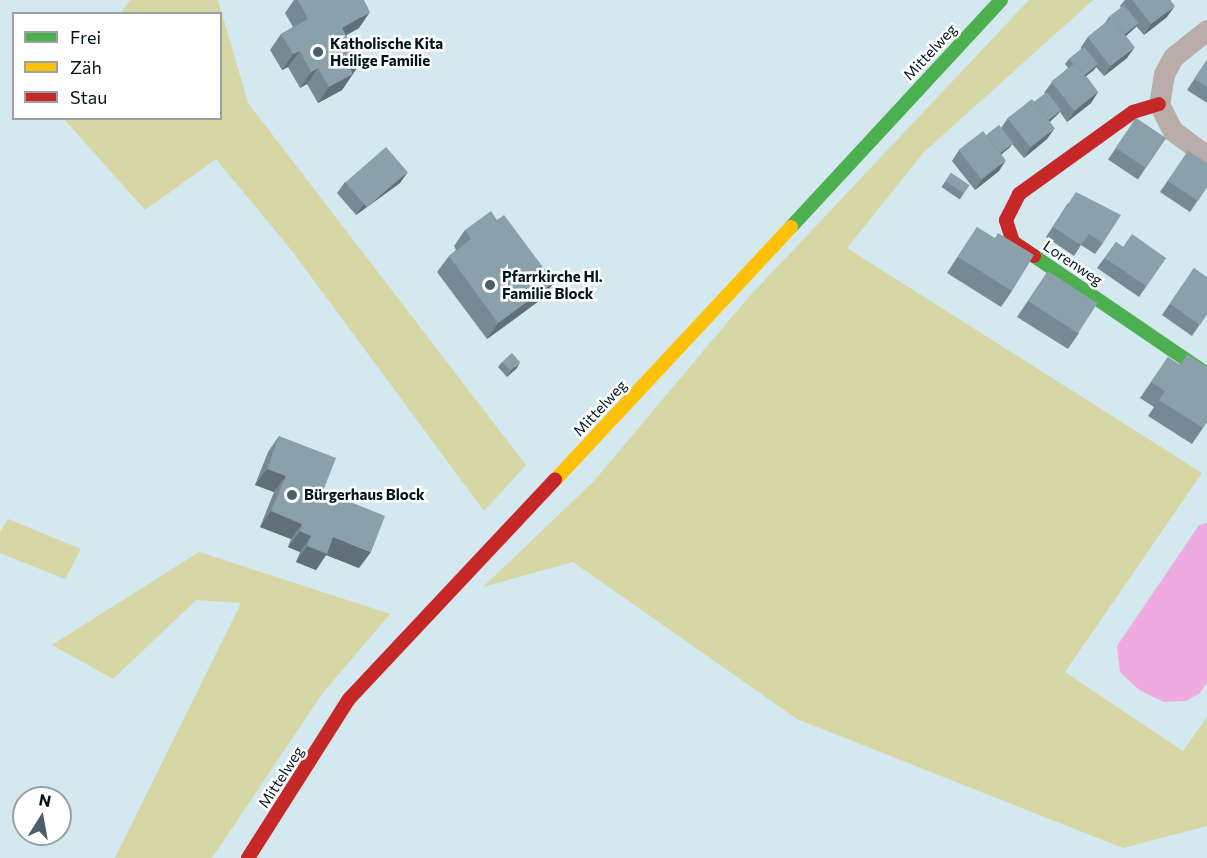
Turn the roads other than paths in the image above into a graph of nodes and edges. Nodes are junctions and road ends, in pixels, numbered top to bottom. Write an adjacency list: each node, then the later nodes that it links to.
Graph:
1 (1001, 0): 6 (main road, Mittelweg)
2 (1207, 30): 3 (street)
3 (1159, 104): 4 (street); 5 (main road, Lorenweg)
4 (1207, 156)
5 (1207, 374)
6 (248, 858)

